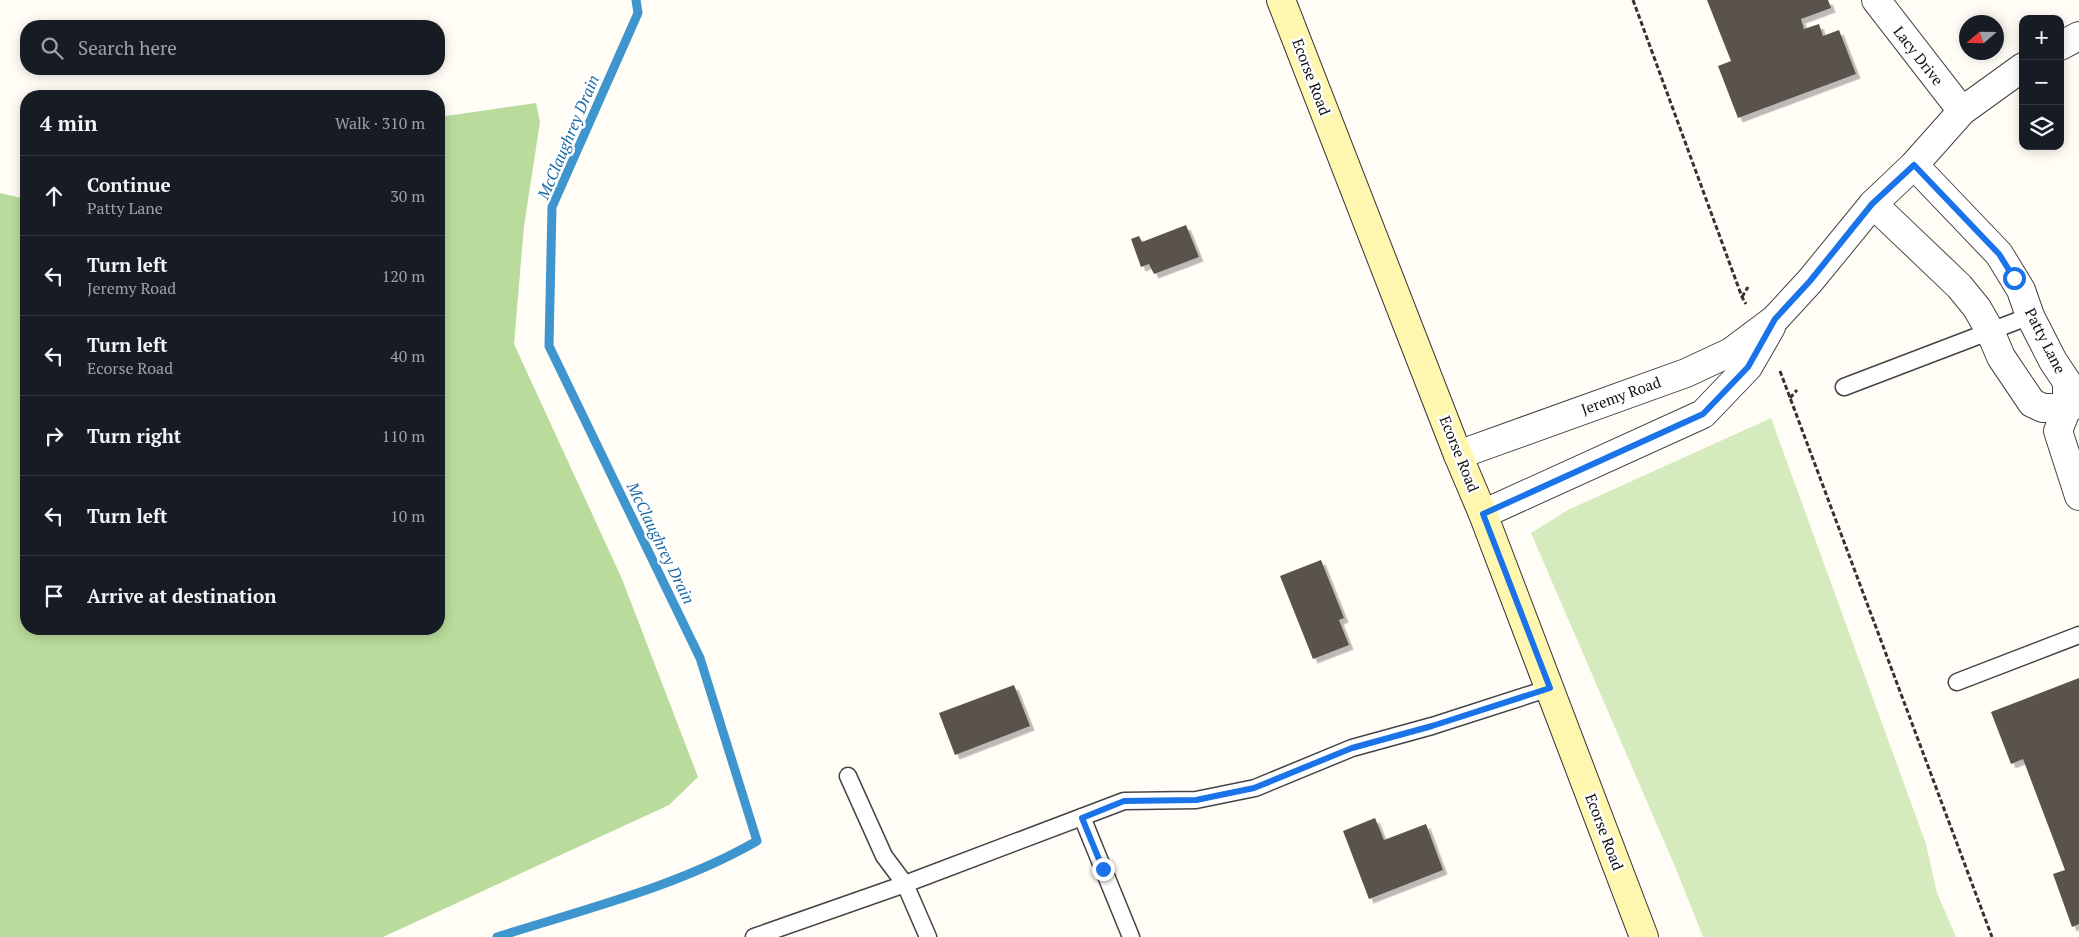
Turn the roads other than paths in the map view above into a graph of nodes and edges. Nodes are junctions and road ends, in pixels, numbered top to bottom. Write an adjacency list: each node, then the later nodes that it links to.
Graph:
1 (1282, 0): 14 (main road, Ecorse Road)
2 (1876, 0): 6 (street, Lacy Drive)
3 (2079, 36): 4 (street)
4 (2064, 44)
5 (2019, 69): 6 (street, Jeremy Road)
6 (1962, 112): 7 (street, Jeremy Road)
7 (1914, 165): 8 (street, Jeremy Road); 9 (street, Patty Lane)
8 (1872, 204): 10 (street, Jeremy Road); 11 (street)
9 (2030, 316): 11 (lane); 13 (street, Patty Lane)
10 (1768, 327): 14 (street, Jeremy Road); 16 (street, Jeremy Road)
11 (1990, 331): 12 (lane); 13 (street)
12 (1844, 387)
13 (2073, 405): 15 (street, Patty Lane)
14 (1458, 455): 16 (main road, Ecorse Road)
15 (2079, 496)
16 (1483, 514): 19 (main road, Ecorse Road)
17 (2079, 635): 18 (lane)
18 (1957, 682)
19 (1550, 688): 21 (lane); 26 (main road, Ecorse Road)
20 (848, 776): 22 (lane)
21 (1082, 818): 22 (lane); 25 (lane)
22 (905, 884): 23 (lane); 24 (lane)
23 (754, 937)
24 (928, 937)
25 (1131, 937)
26 (1644, 937)

